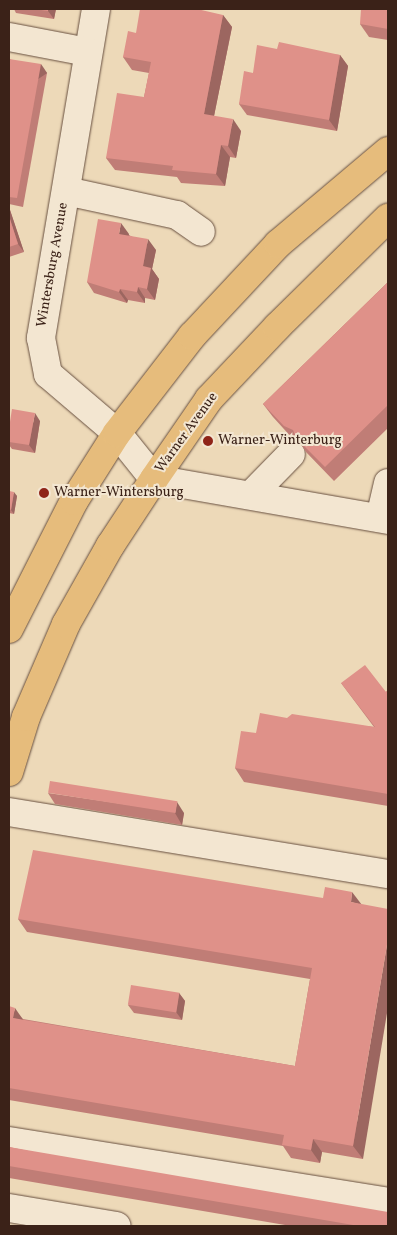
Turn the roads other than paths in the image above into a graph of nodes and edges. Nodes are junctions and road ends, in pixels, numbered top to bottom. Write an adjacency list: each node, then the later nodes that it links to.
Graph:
1 (96, 9): 3 (street, Wintersburg Avenue)
2 (9, 37): 3 (street)
3 (88, 52): 5 (street, Wintersburg Avenue)
4 (388, 151): 8 (main road)
5 (66, 191): 7 (street); 8 (street, Wintersburg Avenue)
6 (388, 218): 10 (main road, Warner Avenue)
7 (201, 232)
8 (116, 433): 10 (street, Wintersburg Avenue); 14 (main road)
9 (291, 454): 12 (street)
10 (154, 478): 12 (street); 15 (main road, Warner Avenue)
11 (388, 483): 13 (street)
12 (251, 495): 13 (street)
13 (384, 519)
14 (9, 629)
15 (9, 772)
16 (9, 812): 17 (street)
17 (388, 874)
18 (9, 1141): 19 (street)
19 (388, 1202)
20 (9, 1208): 21 (street)
21 (117, 1226)

